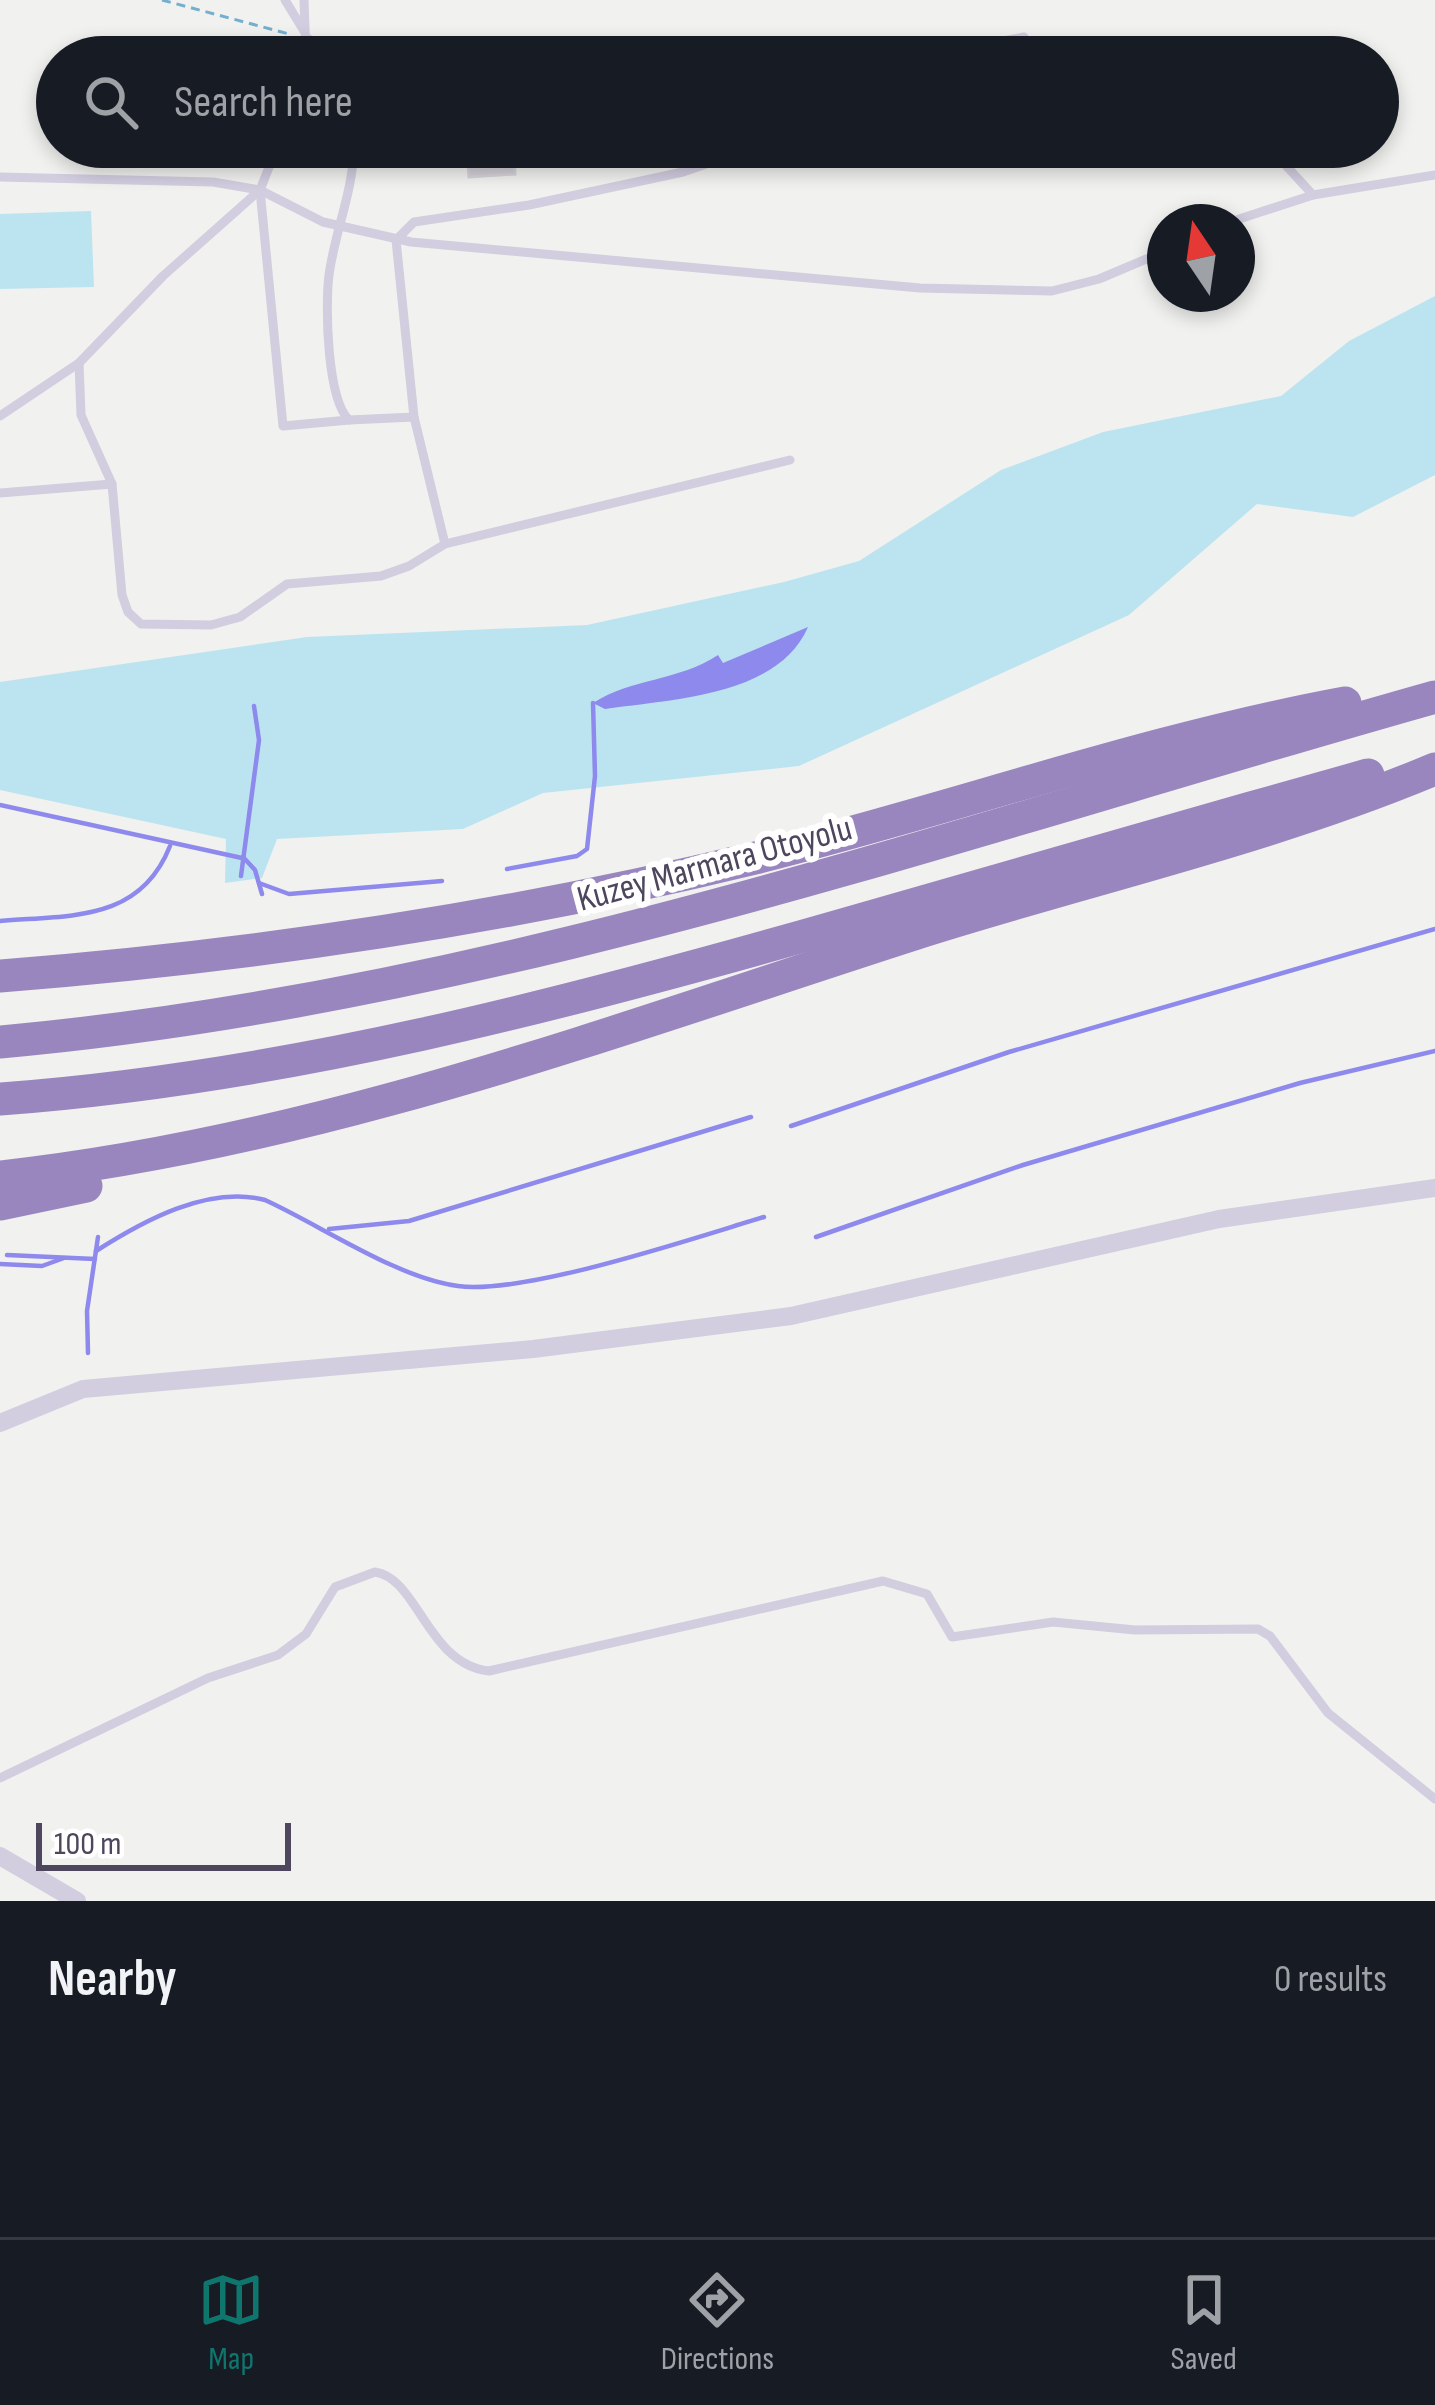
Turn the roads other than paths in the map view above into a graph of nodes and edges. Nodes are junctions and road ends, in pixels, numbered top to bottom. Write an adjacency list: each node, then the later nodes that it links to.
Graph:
1 (286, 0): 3 (lane)
2 (304, 0): 4 (lane)
3 (307, 36)
4 (309, 36)
5 (269, 168): 11 (lane)
6 (351, 168): 14 (lane)
7 (688, 168): 15 (lane)
8 (1288, 168): 12 (lane)
9 (1435, 175): 12 (lane)
10 (0, 176): 11 (lane)
11 (260, 190): 14 (lane); 17 (lane); 20 (lane)
12 (1313, 195): 13 (lane)
13 (1255, 214)
14 (342, 226): 15 (lane); 20 (lane)
15 (396, 240): 16 (lane); 19 (lane)
16 (1147, 259)
17 (79, 363): 18 (lane); 22 (lane)
18 (0, 416)
19 (414, 417): 20 (lane); 24 (lane)
20 (349, 420)
21 (790, 460): 24 (lane)
22 (112, 484): 23 (lane); 24 (lane)
23 (0, 494)
24 (445, 544)
25 (1435, 697): 26 (highway, Kuzey Marmara Otoyolu)
26 (1400, 706): 29 (highway); 32 (highway, Kuzey Marmara Otoyolu)
27 (1435, 756): 34 (highway)
28 (1435, 769): 33 (highway)
29 (262, 948): 30 (highway); 31 (highway)
30 (0, 956)
31 (0, 976)
32 (0, 1042)
33 (484, 1074): 35 (highway); 37 (highway)
34 (0, 1099)
35 (0, 1177)
36 (1435, 1188): 38 (street)
37 (0, 1204)
38 (0, 1424)
39 (0, 1778): 40 (lane)
40 (1435, 1799)
41 (0, 1856): 42 (street)
42 (77, 1901)

